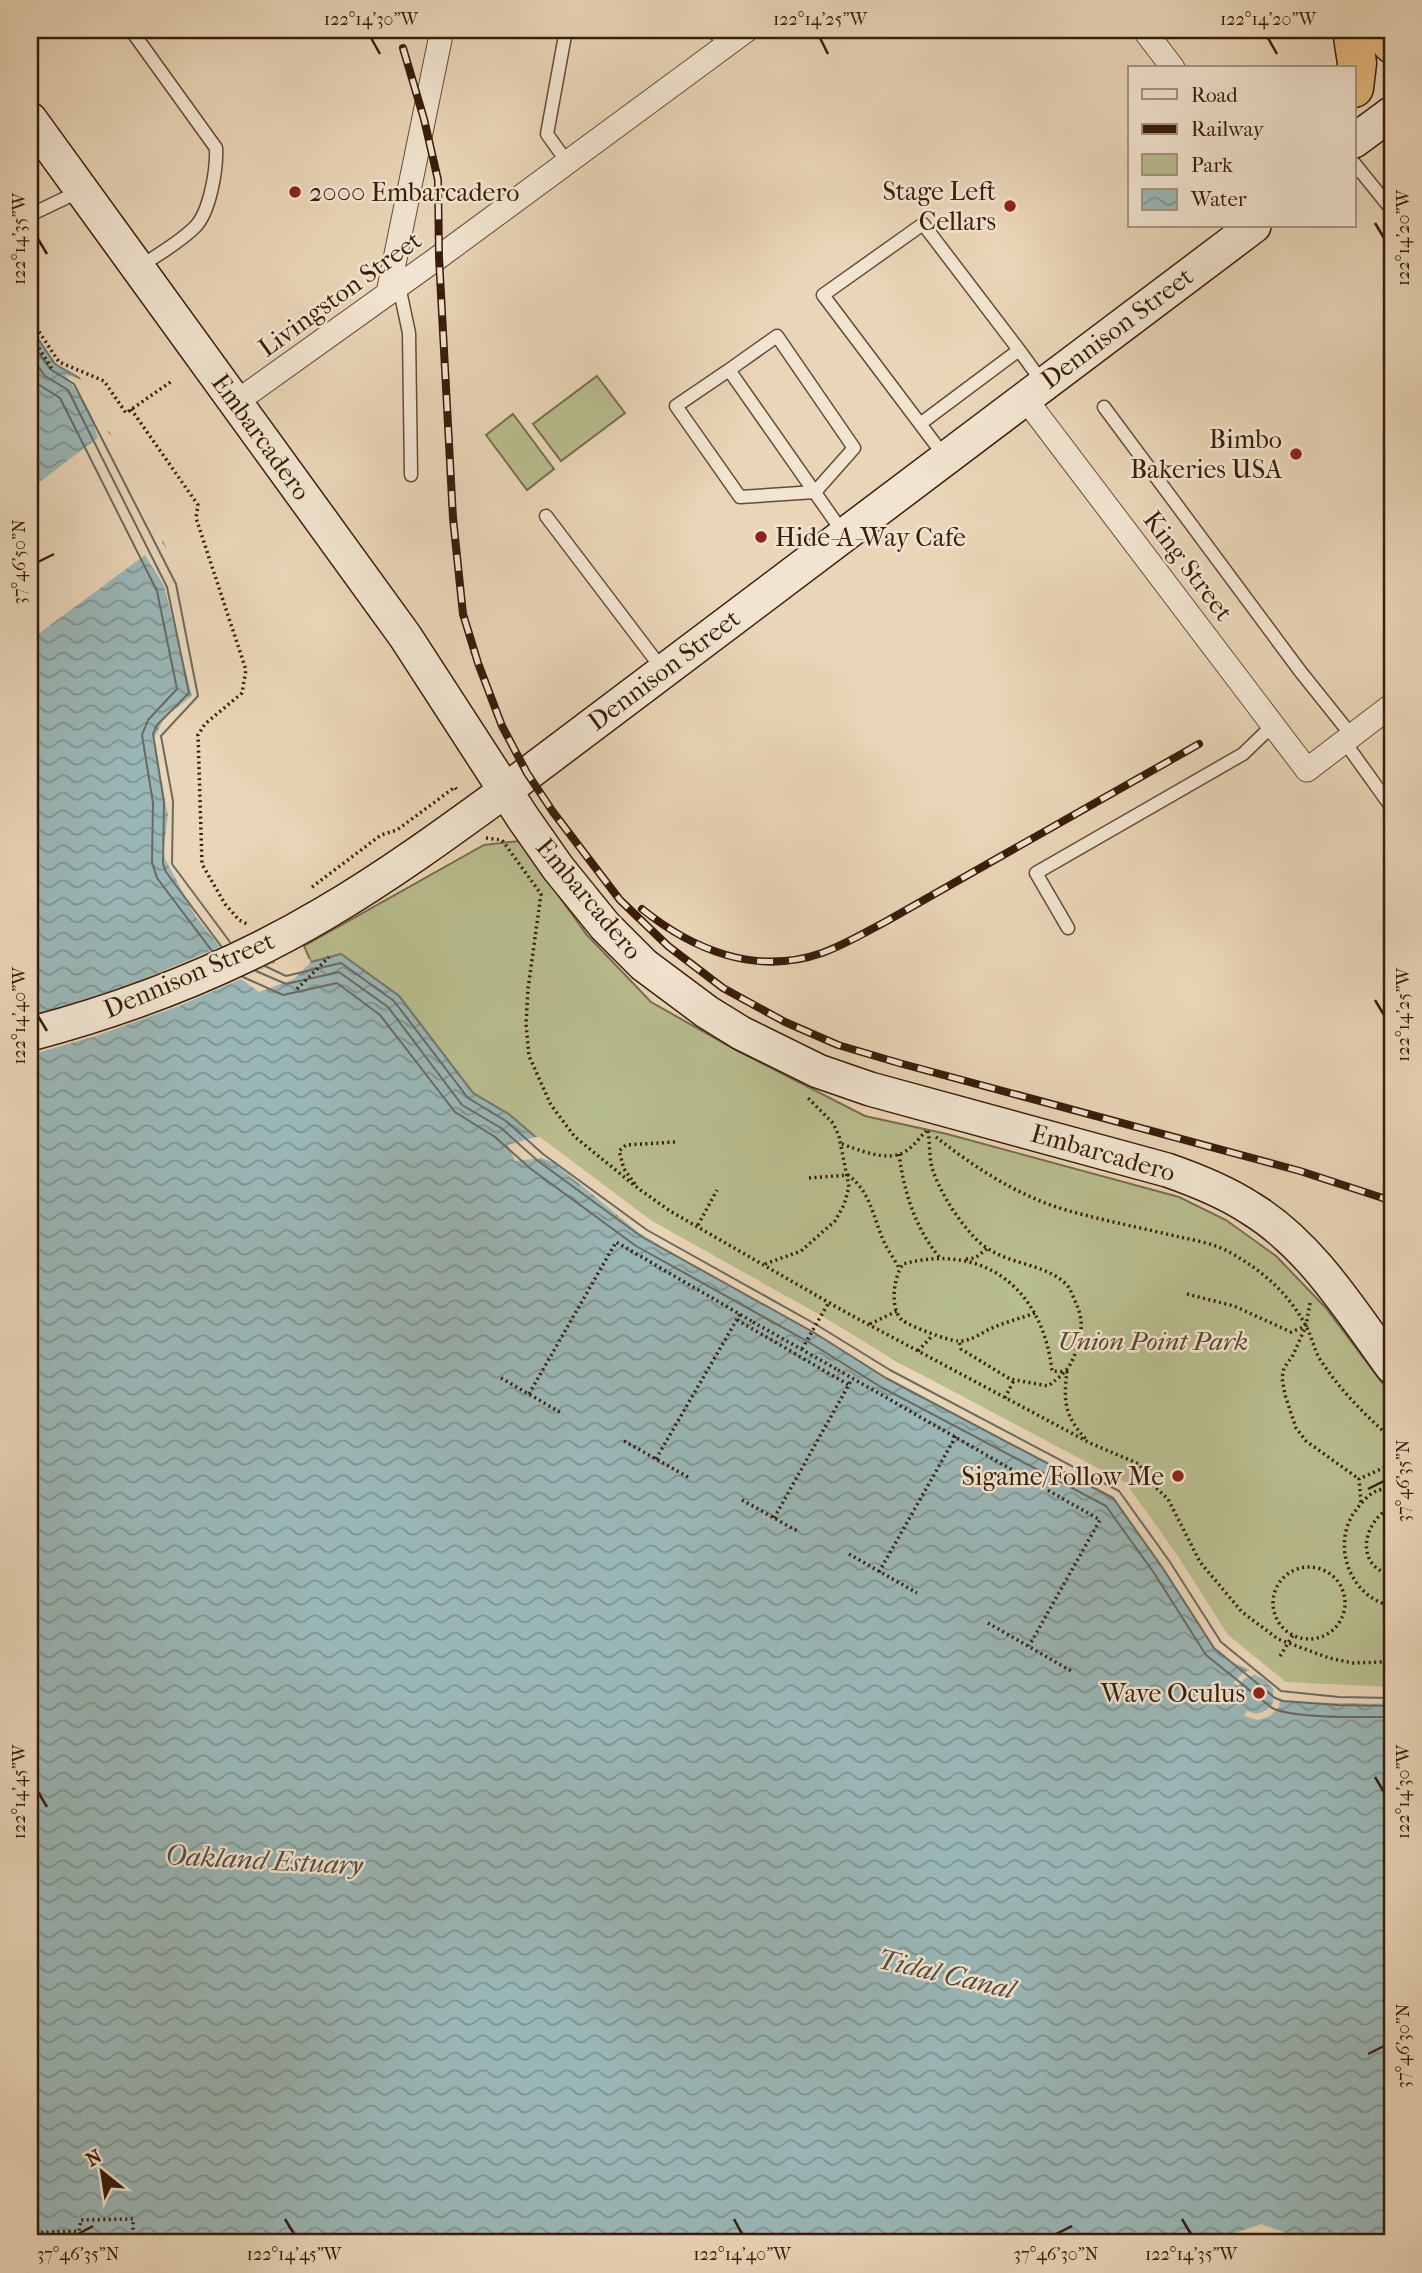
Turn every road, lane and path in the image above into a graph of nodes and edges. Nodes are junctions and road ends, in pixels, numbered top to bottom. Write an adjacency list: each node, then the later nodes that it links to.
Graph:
1 (131, 30): 23 (lane)
2 (442, 30): 24 (street)
3 (566, 30): 16 (lane)
4 (747, 30): 8 (street, Livingston Street)
5 (1352, 30): 11 (highway)
6 (1380, 30): 9 (highway)
7 (1151, 32): 10 (street)
8 (719, 38): 16 (street, Livingston Street)
9 (1392, 44)
10 (1172, 66)
11 (1356, 71)
12 (1392, 113): 15 (main road)
13 (30, 119): 19 (main road, Embarcadero)
14 (1392, 138): 17 (main road)
15 (1356, 140)
16 (567, 162): 24 (street, Livingston Street)
17 (1356, 163)
18 (1356, 166): 20 (lane)
19 (82, 190): 21 (lane); 23 (main road, Embarcadero)
20 (1392, 210)
21 (30, 215)
22 (1251, 228): 33 (main road, Dennison Street)
23 (139, 268): 34 (main road, Embarcadero)
24 (393, 289): 34 (street, Livingston Street); 39 (lane)
25 (30, 318): 36 (path)
26 (30, 334): 27 (path)
27 (38, 347): 29 (path); 30 (path)
28 (1019, 350): 33 (lane); 37 (lane); 37 (lane)
29 (30, 353)
30 (52, 369)
31 (729, 370): 40 (lane); 40 (lane); 40 (lane)
32 (172, 381): 36 (path)
33 (1033, 390): 38 (main road, Dennison Street); 45 (street, King Street)
34 (235, 403): 48 (main road, Embarcadero)
35 (1104, 408): 46 (lane)
36 (131, 409): 52 (path)
37 (920, 424): 38 (lane)
38 (945, 457): 42 (main road, Dennison Street)
39 (411, 475)
40 (815, 492): 42 (lane)
41 (546, 516): 43 (lane)
42 (844, 534): 43 (main road, Dennison Street)
43 (664, 670): 48 (main road, Dennison Street)
44 (1392, 705): 46 (street)
45 (1273, 725): 46 (street, King Street); 53 (lane)
46 (1348, 739): 49 (lane)
47 (455, 787): 51 (path)
48 (506, 790): 51 (main road, Dennison Street); 87 (main road, Embarcadero)
49 (1392, 808)
50 (502, 840): 65 (path)
51 (316, 902): 56 (main road, Dennison Street)
52 (252, 926)
53 (1068, 928)
54 (329, 957): 55 (path)
55 (297, 989)
56 (30, 1034)
57 (804, 1095): 61 (path)
58 (915, 1126): 59 (path)
59 (928, 1130): 62 (path); 68 (path); 82 (path)
60 (675, 1142): 65 (path)
61 (842, 1143): 62 (path); 63 (path)
62 (899, 1154): 69 (path)
63 (848, 1175): 64 (path); 71 (path); 72 (path)
64 (809, 1178)
65 (639, 1189): 67 (path)
66 (717, 1191): 67 (path)
67 (697, 1226): 71 (path)
68 (988, 1248): 70 (path); 88 (path)
69 (941, 1258): 70 (path); 72 (path)
70 (964, 1259): 76 (path)
71 (765, 1264): 74 (path)
72 (900, 1268): 75 (path)
73 (1187, 1294): 82 (path)
74 (829, 1303): 81 (path); 85 (path)
75 (897, 1311): 81 (path); 83 (path)
76 (1035, 1313): 84 (path); 88 (path)
77 (740, 1314): 78 (path); 79 (path); 93 (path)
78 (748, 1319): 80 (path); 85 (path)
79 (737, 1320): 92 (path); 100 (path)
80 (755, 1323)
81 (868, 1325): 86 (path)
82 (1306, 1326): 97 (path); 103 (path)
83 (934, 1334): 84 (path); 86 (path)
84 (959, 1341): 91 (path)
85 (802, 1350): 90 (path)
86 (918, 1351): 94 (path)
87 (1392, 1367)
88 (1067, 1372): 91 (path); 99 (path)
89 (501, 1378): 93 (path)
90 (852, 1379): 92 (path); 96 (path)
91 (1014, 1380): 94 (path)
92 (849, 1385): 108 (path)
93 (529, 1394): 95 (path)
94 (1005, 1398): 99 (path)
95 (563, 1414)
96 (956, 1436): 113 (path); 120 (path)
97 (1392, 1439)
98 (624, 1441): 100 (path)
99 (1090, 1443): 119 (path)
100 (656, 1459): 102 (path)
101 (1392, 1464): 103 (path)
102 (688, 1477)
103 (1359, 1479): 106 (path)
104 (1392, 1488): 106 (path)
105 (742, 1500): 108 (path)
106 (1361, 1502): 116 (path)
107 (1392, 1507): 114 (path)
108 (774, 1518): 110 (path)
109 (1392, 1531): 111 (path)
110 (799, 1532)
111 (1392, 1547)
112 (849, 1554): 113 (path)
113 (879, 1572): 115 (path)
114 (1392, 1575)
115 (917, 1593)
116 (1392, 1606)
117 (988, 1623): 120 (path)
118 (1293, 1635): 118 (path); 119 (path)
119 (1288, 1643): 121 (path); 122 (path)
120 (1029, 1646): 123 (path)
121 (1280, 1656)
122 (1392, 1660)
123 (1073, 1672)
124 (30, 2232): 126 (path)
125 (185, 2237): 127 (path)
126 (133, 2243)
127 (186, 2243)
128 (1376, 2243): 129 (path)
129 (1390, 2243)

